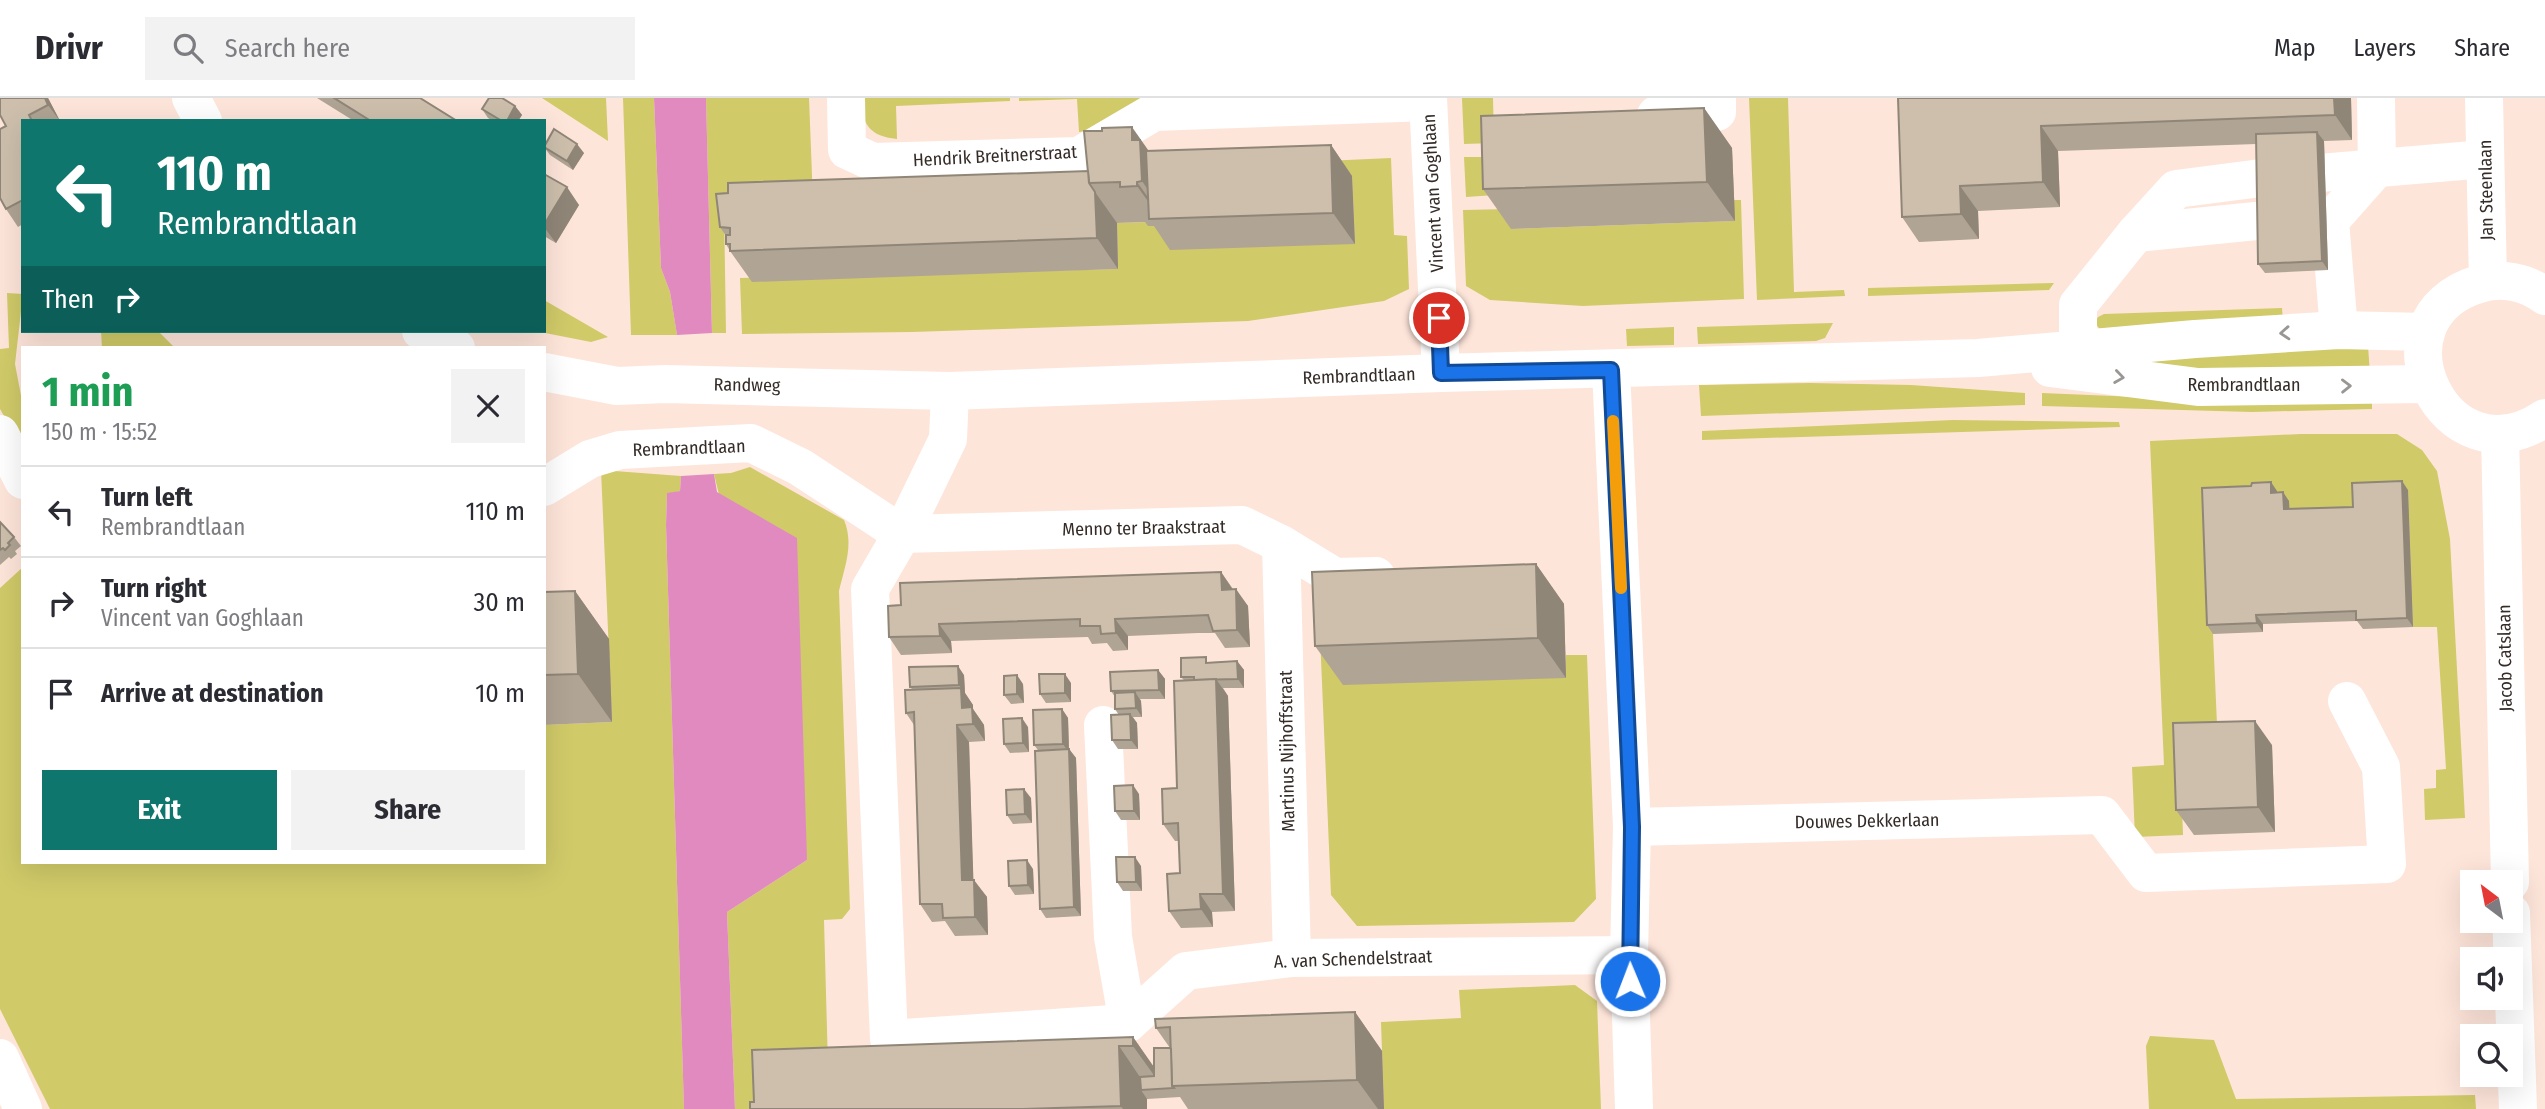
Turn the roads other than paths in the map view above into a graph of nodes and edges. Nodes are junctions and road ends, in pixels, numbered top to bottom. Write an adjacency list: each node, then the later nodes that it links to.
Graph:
1 (191, 98): 8 (street)
2 (846, 98): 6 (street, Hendrik Breitnerstraat)
3 (1717, 98): 7 (street)
4 (2376, 98): 10 (street)
5 (2484, 98): 9 (street, Jan Steenlaan)
6 (1428, 100): 23 (street, Vincent van Goghlaan)
7 (1625, 116)
8 (203, 119)
9 (2485, 159): 10 (street); 13 (street, Jan Steenlaan)
10 (2377, 168): 11 (street); 12 (street)
11 (2330, 221): 12 (street); 15 (street)
12 (2136, 233): 19 (street)
13 (2488, 281): 14 (street); 16 (street)
14 (2545, 296)
15 (2339, 330): 16 (street, Rembrandtlaan); 19 (street, Rembrandtlaan, one-way to 19)
16 (2426, 332): 24 (street)
17 (425, 333): 18 (street)
18 (452, 346)
19 (2078, 350): 20 (street, Rembrandtlaan)
20 (1978, 358): 21 (street, Rembrandtlaan); 24 (street, Rembrandtlaan, one-way to 24)
21 (1611, 370): 23 (street, Rembrandtlaan); 36 (street)
22 (546, 372): 25 (street, Randweg)
23 (1441, 373): 25 (street, Rembrandtlaan)
24 (2428, 384): 28 (street)
25 (950, 391): 31 (street)
26 (2545, 418): 28 (street)
27 (0, 434): 29 (street)
28 (2500, 434): 37 (street, Jacob Catslaan)
29 (21, 476)
30 (546, 486): 31 (street, Rembrandtlaan)
31 (902, 534): 32 (street, Menno ter Braakstraat); 41 (street)
32 (1281, 544): 33 (street, Menno ter Braakstraat); 40 (street, Martinus Nijhoffstraat)
33 (1404, 575)
34 (2347, 701): 36 (street, Douwes Dekkerlaan)
35 (1103, 725): 41 (street)
36 (1632, 827): 39 (street)
37 (2510, 870)
38 (2512, 933): 45 (street)
39 (1629, 955): 40 (street, A. van Schendelstraat); 44 (street)
40 (1292, 958): 41 (street, A. van Schendelstraat)
41 (1128, 1023)
42 (0, 1058): 43 (street)
43 (23, 1109)
44 (1634, 1109)
45 (2518, 1109)

